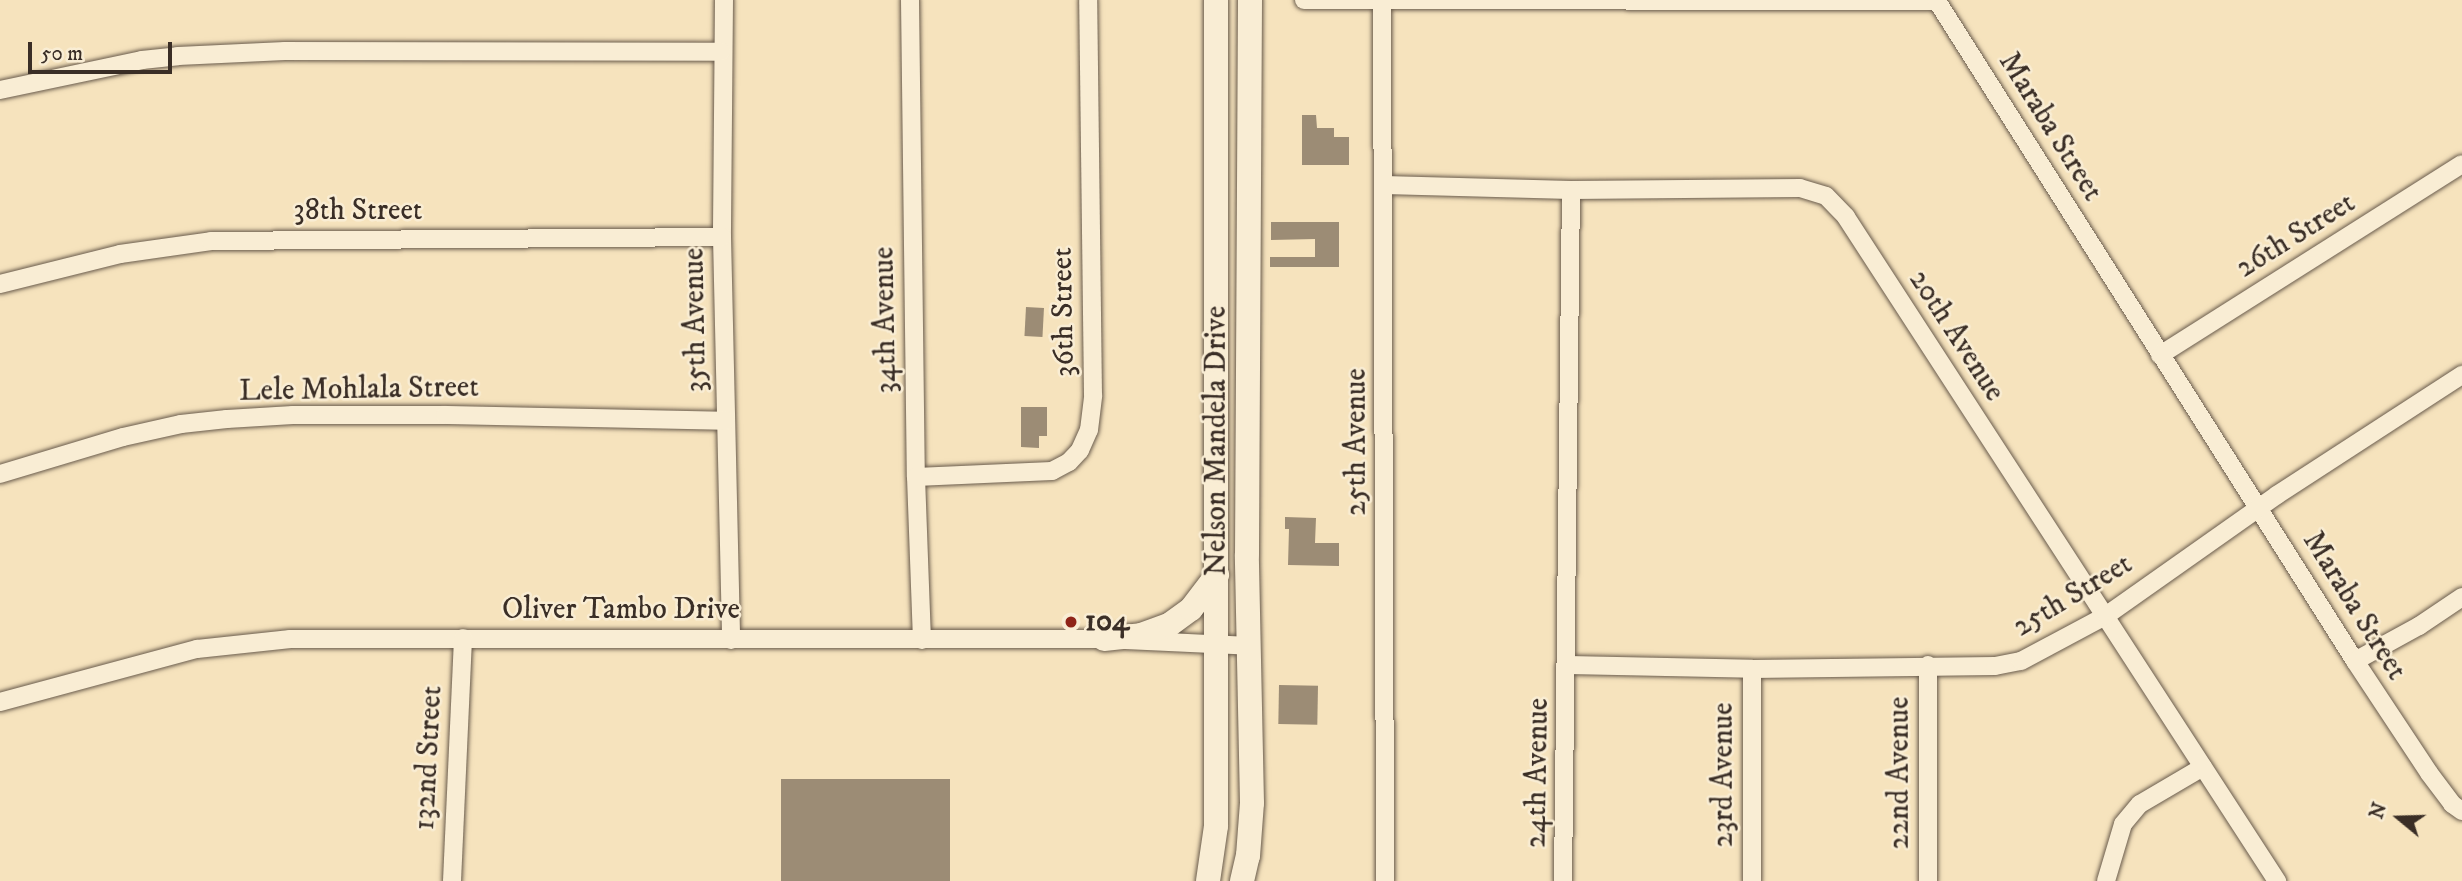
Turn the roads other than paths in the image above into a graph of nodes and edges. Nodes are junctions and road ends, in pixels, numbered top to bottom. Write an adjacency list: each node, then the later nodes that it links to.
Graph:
1 (724, 0): 9 (street, 35th Avenue)
2 (910, 0): 20 (street, 34th Avenue)
3 (1088, 0): 20 (street, 36th Street)
4 (1216, 0): 22 (main road, Nelson Mandela Drive)
5 (1250, 0): 30 (main road, Nelson Mandela Drive)
6 (1304, 0): 8 (street, Maraba Street)
7 (1937, 1): 8 (street, Maraba Street); 16 (street, Maraba Street)
8 (1382, 2): 12 (street, 25th Avenue)
9 (722, 52): 10 (street); 14 (street, 35th Avenue)
10 (0, 90)
11 (2462, 164): 16 (street, 26th Street)
12 (1384, 185): 13 (street, 20th Avenue); 41 (street, 25th Avenue)
13 (1571, 190): 24 (street, 20th Avenue); 32 (street, 24th Avenue)
14 (722, 237): 15 (street, 38th Street); 18 (street, 35th Avenue)
15 (0, 284)
16 (2160, 355): 21 (street, Maraba Street)
17 (2462, 376): 21 (street, 25th Street)
18 (726, 421): 19 (street, Lele Mohlala Street); 27 (street, 35th Avenue)
19 (0, 474)
20 (916, 477): 28 (street, 34th Avenue)
21 (2260, 508): 24 (street, 25th Street); 31 (street, Maraba Street)
22 (1217, 575): 26 (main road); 29 (main road, Nelson Mandela Drive)
23 (2462, 597): 31 (street)
24 (2107, 615): 33 (street, 25th Street); 36 (street, 20th Avenue)
25 (463, 638): 27 (street, Oliver Tambo Drive); 35 (street, Oliver Tambo Drive); 38 (street, 132nd Street)
26 (1104, 639): 28 (street, Oliver Tambo Drive); 29 (street, Oliver Tambo Drive)
27 (731, 640): 28 (street, Oliver Tambo Drive)
28 (922, 640)
29 (1215, 644): 30 (street, Oliver Tambo Drive); 39 (main road, Nelson Mandela Drive)
30 (1250, 646): 40 (main road, Nelson Mandela Drive)
31 (2355, 662): 37 (street, Maraba Street)
32 (1568, 665): 34 (street, 25th Street); 42 (street, 24th Avenue)
33 (1928, 666): 34 (street, 25th Street); 44 (street, 22nd Avenue)
34 (1752, 669): 43 (street, 23rd Avenue)
35 (0, 702)
36 (2203, 767): 45 (street); 46 (street, 20th Avenue)
37 (2462, 811)
38 (452, 881)
39 (1208, 881)
40 (1242, 881)
41 (1385, 881)
42 (1563, 881)
43 (1752, 881)
44 (1928, 881)
45 (2106, 881)
46 (2277, 881)

